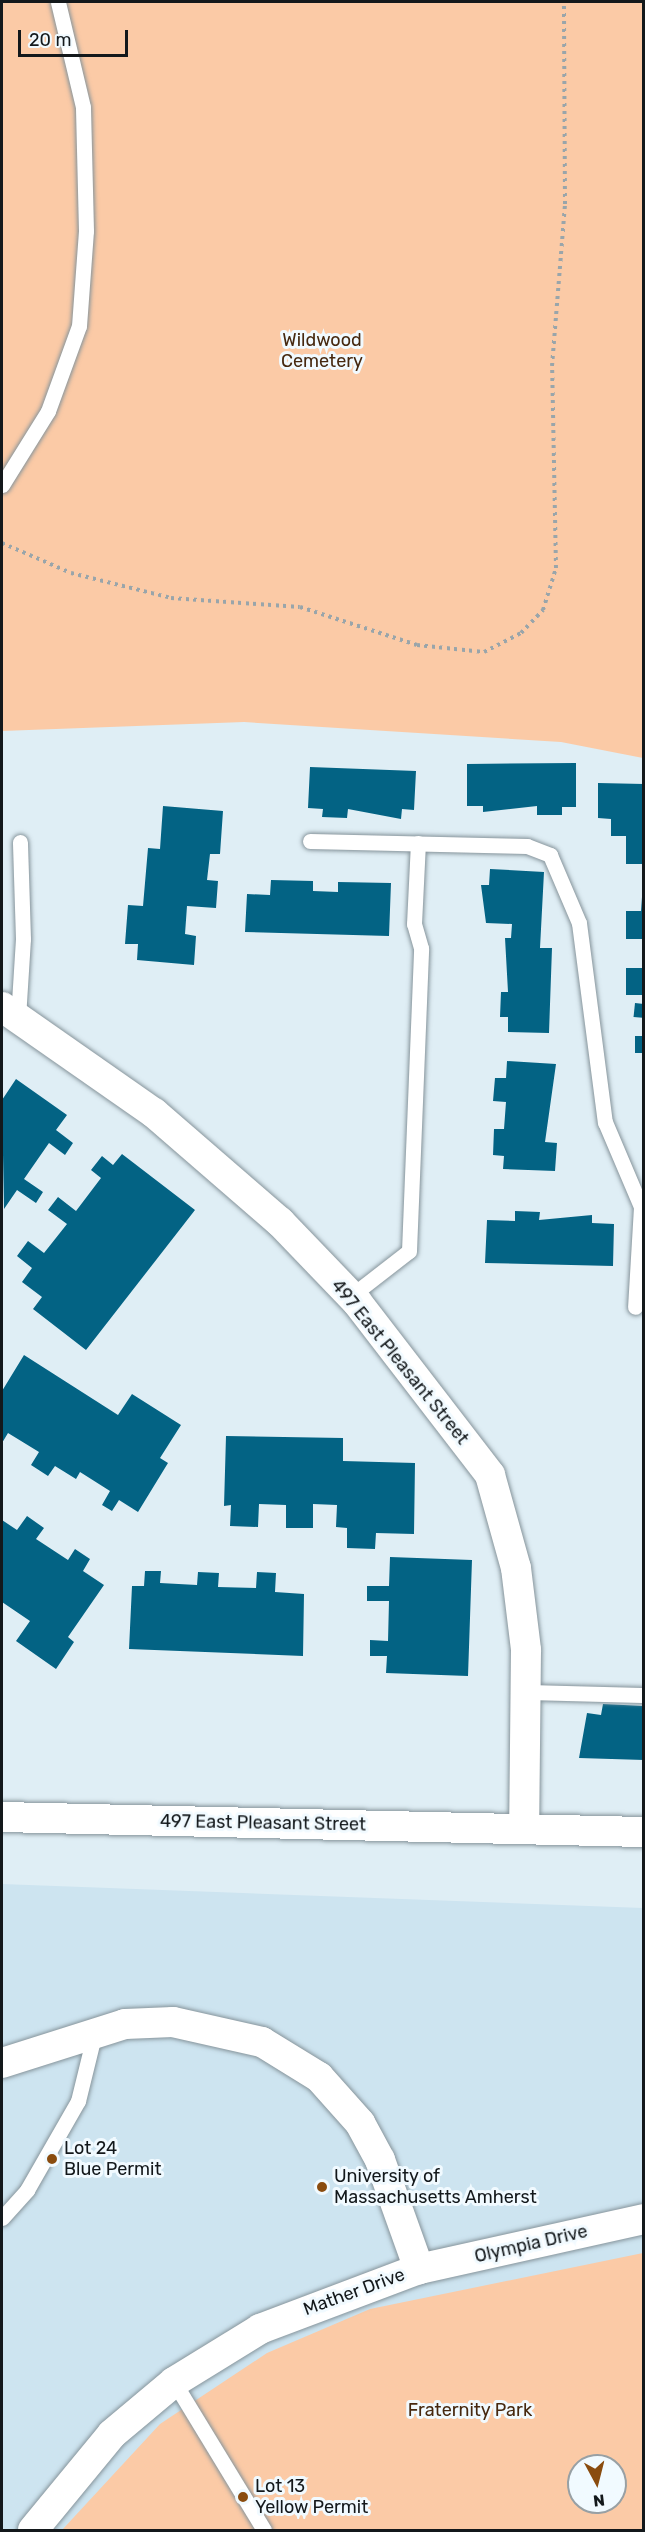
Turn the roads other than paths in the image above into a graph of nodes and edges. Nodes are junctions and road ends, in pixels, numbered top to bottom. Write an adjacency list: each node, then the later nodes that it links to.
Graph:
1 (58, 2): 2 (lane)
2 (2, 485)
3 (310, 841): 5 (lane)
4 (20, 842): 6 (lane)
5 (418, 843): 7 (lane); 8 (lane)
6 (10, 1013): 7 (street, 497 East Pleasant Street)
7 (351, 1296): 9 (street, 497 East Pleasant Street)
8 (634, 1307)
9 (526, 1692): 10 (lane); 12 (street, 497 East Pleasant Street)
10 (644, 1695)
11 (2, 1817): 12 (street, 497 East Pleasant Street)
12 (524, 1828): 13 (street, 497 East Pleasant Street)
13 (644, 1832)
14 (94, 2032): 15 (street, Mather Drive); 16 (lane); 18 (street, Mather Drive)
15 (2, 2063)
16 (2, 2218)
17 (644, 2218): 18 (street, Olympia Drive)
18 (419, 2269): 19 (street, Mather Drive)
19 (174, 2382): 20 (street, Mather Drive); 21 (lane)
20 (33, 2530)
21 (264, 2530)

